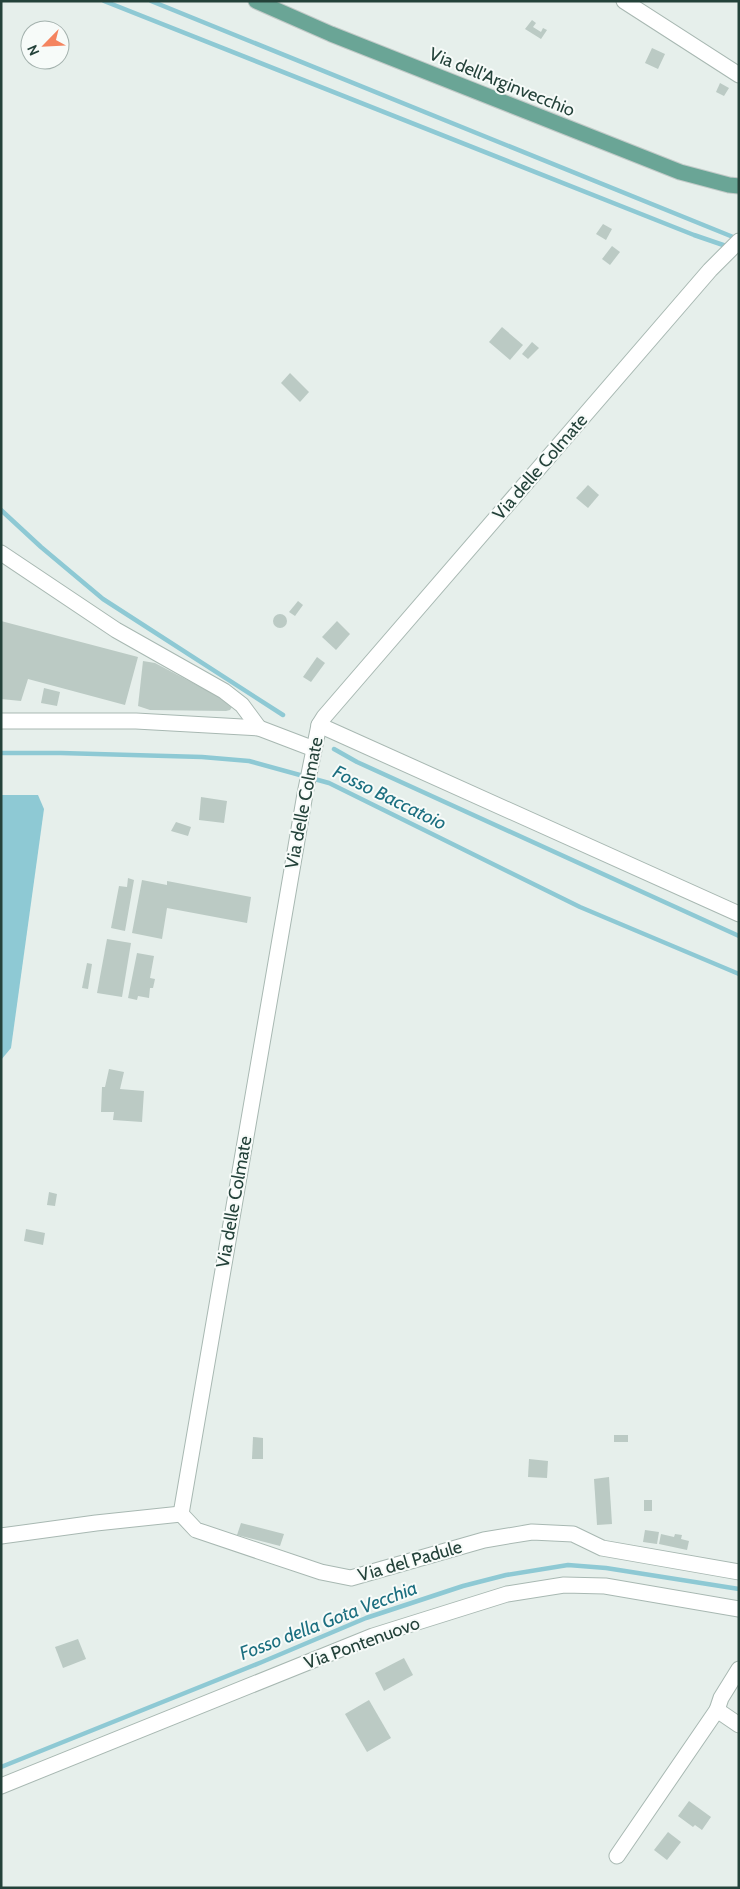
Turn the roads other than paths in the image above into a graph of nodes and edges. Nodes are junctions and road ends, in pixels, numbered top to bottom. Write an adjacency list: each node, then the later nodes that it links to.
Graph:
1 (256, 1): 4 (main road, Via dell'Arginvecchio)
2 (624, 1): 3 (street)
3 (739, 75)
4 (739, 186)
5 (739, 241): 8 (street, Via delle Colmate)
6 (1, 553): 9 (street)
7 (1, 721): 9 (street)
8 (318, 725): 10 (street, Via delle Colmate); 11 (street)
9 (259, 728): 10 (street)
10 (313, 757): 12 (street, Via delle Colmate)
11 (739, 914)
12 (180, 1514): 13 (street); 14 (street, Via del Padule)
13 (1, 1536)
14 (739, 1572)
15 (739, 1609): 19 (street, Via Pontenuovo)
16 (739, 1669): 17 (street)
17 (718, 1710): 18 (street); 20 (street)
18 (739, 1725)
19 (1, 1786)
20 (618, 1856)

